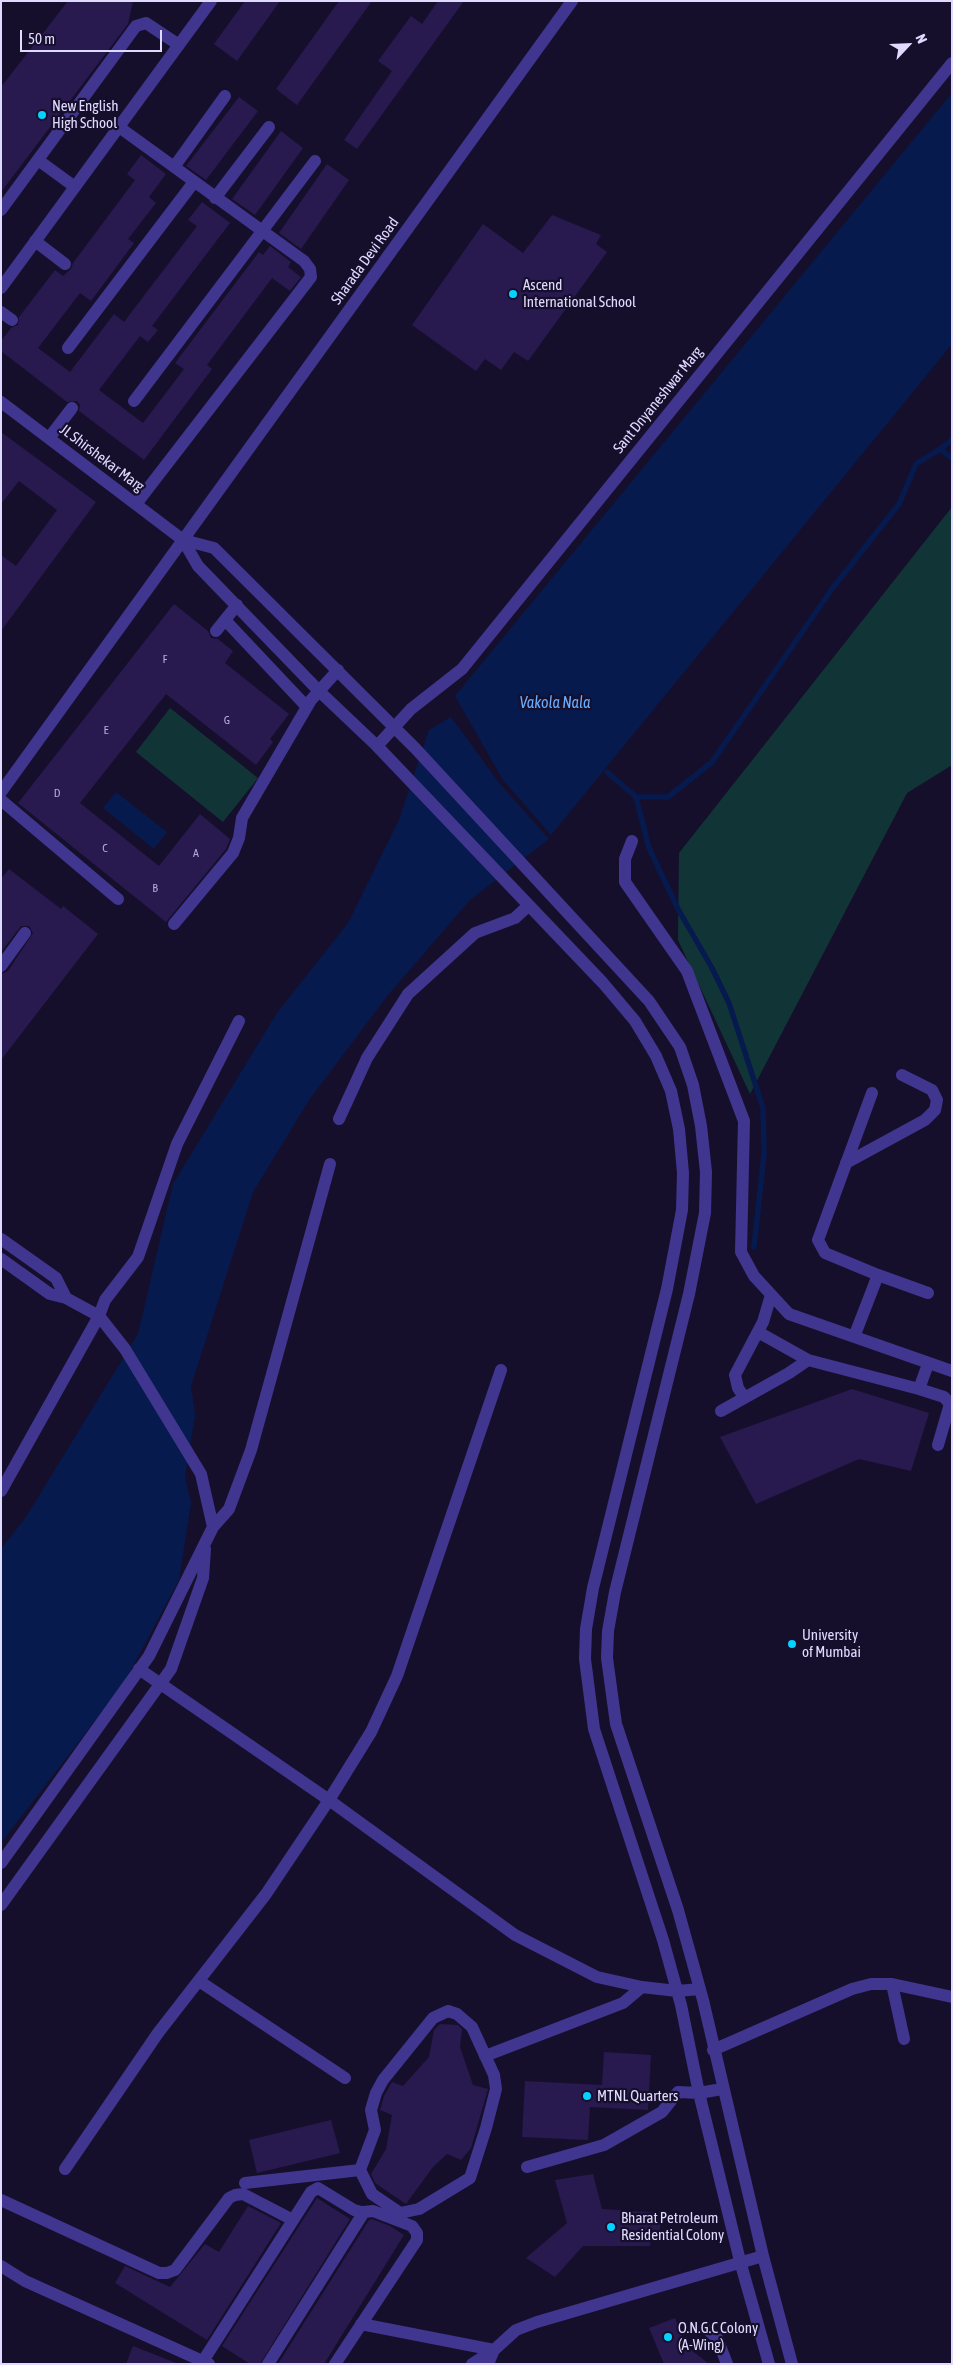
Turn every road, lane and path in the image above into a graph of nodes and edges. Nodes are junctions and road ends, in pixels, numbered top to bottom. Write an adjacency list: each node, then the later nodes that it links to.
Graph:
1 (211, 1): 3 (street)
2 (572, 1): 27 (street, Sharada Devi Road)
3 (178, 45): 6 (street); 8 (street)
4 (952, 63): 36 (street, Sant Dnyaneshwar Marg)
5 (225, 96): 10 (street)
6 (119, 127): 10 (street); 12 (street)
7 (269, 127): 13 (street)
8 (38, 160): 12 (street); 14 (street)
9 (315, 161): 15 (street)
10 (174, 167): 11 (street)
11 (194, 182): 13 (street); 21 (street)
12 (75, 186): 16 (street)
13 (215, 198): 15 (street)
14 (1, 210)
15 (261, 231): 22 (street); 26 (street)
16 (35, 241): 17 (street); 18 (street)
17 (65, 264)
18 (2, 284)
19 (1, 312): 20 (street)
20 (12, 320)
21 (68, 348)
22 (134, 401)
23 (1, 402): 25 (street, JL Shirshekar Marg)
24 (72, 408): 25 (street)
25 (49, 438): 26 (street, JL Shirshekar Marg)
26 (136, 504): 27 (street, JL Shirshekar Marg)
27 (183, 540): 28 (street); 33 (street); 38 (street, Sharada Devi Road)
28 (237, 605): 29 (street); 31 (street)
29 (225, 620): 30 (street); 32 (street)
30 (216, 631)
31 (274, 644): 32 (street); 34 (street)
32 (263, 660): 35 (street)
33 (338, 670): 34 (street); 36 (street)
34 (319, 691): 35 (street); 37 (street)
35 (307, 707): 43 (street)
36 (394, 726): 37 (street, Sant Dnyaneshwar Marg); 57 (street)
37 (377, 746): 42 (street)
38 (1, 792)
39 (1, 800): 41 (street)
40 (632, 841): 58 (street)
41 (118, 899)
42 (526, 904): 49 (street); 55 (street)
43 (174, 924)
44 (25, 933): 45 (street)
45 (1, 966)
46 (239, 1021): 60 (street)
47 (902, 1075): 50 (street)
48 (872, 1093): 50 (street)
49 (339, 1119)
50 (846, 1163): 54 (street)
51 (330, 1164): 72 (street)
52 (1, 1239): 59 (street)
53 (1, 1259): 59 (street)
54 (878, 1275): 56 (street); 62 (street)
55 (667, 1289): 57 (street); 84 (street)
56 (928, 1293)
57 (689, 1294): 83 (street)
58 (771, 1295): 61 (street); 62 (street)
59 (66, 1298): 60 (street)
60 (99, 1316): 71 (street); 72 (street)
61 (758, 1332): 63 (street); 68 (street)
62 (854, 1337): 64 (street)
63 (808, 1360): 67 (street); 68 (street)
64 (928, 1364): 66 (street); 67 (street)
65 (501, 1370): 80 (street)
66 (952, 1371)
67 (919, 1389): 70 (street)
68 (744, 1397): 69 (street)
69 (720, 1410)
70 (938, 1445)
71 (1, 1491)
72 (213, 1527): 73 (street)
73 (205, 1546): 74 (street); 75 (street)
74 (162, 1630): 75 (street); 76 (street)
75 (181, 1642): 77 (street)
76 (140, 1669): 77 (street); 78 (street)
77 (160, 1684): 79 (street); 80 (street)
78 (74, 1763): 79 (street); 81 (street)
79 (94, 1776): 82 (street)
80 (329, 1800): 85 (street); 87 (street)
81 (1, 1864)
82 (1, 1904)
83 (685, 1935): 84 (street); 88 (street)
84 (663, 1940): 89 (street)
85 (199, 1981): 94 (street); 98 (street)
86 (892, 1984): 90 (street); 91 (street); 92 (street)
87 (642, 1987): 89 (street); 93 (street)
88 (700, 1989): 89 (street); 92 (street)
89 (677, 1991): 96 (street)
90 (952, 1997)
91 (904, 2039)
92 (713, 2050): 95 (street)
93 (485, 2056): 99 (street); 99 (street)
94 (345, 2078)
95 (722, 2089): 96 (street); 104 (street)
96 (699, 2093): 97 (street); 105 (street)
97 (528, 2167)
98 (65, 2169)
99 (360, 2170): 100 (street)
100 (245, 2183)
101 (1, 2200): 103 (street)
102 (364, 2213): 103 (street); 107 (street); 111 (street)
103 (293, 2220): 110 (street)
104 (762, 2256): 105 (street); 117 (street)
105 (740, 2261): 109 (street); 116 (street)
106 (1, 2266): 110 (street)
107 (361, 2324): 109 (street); 112 (street)
108 (709, 2331): 115 (street)
109 (494, 2350): 113 (street); 114 (street)
110 (206, 2362)
111 (268, 2364)
112 (335, 2364)
113 (472, 2364)
114 (488, 2364)
115 (727, 2364)
116 (769, 2364)
117 (792, 2364)

